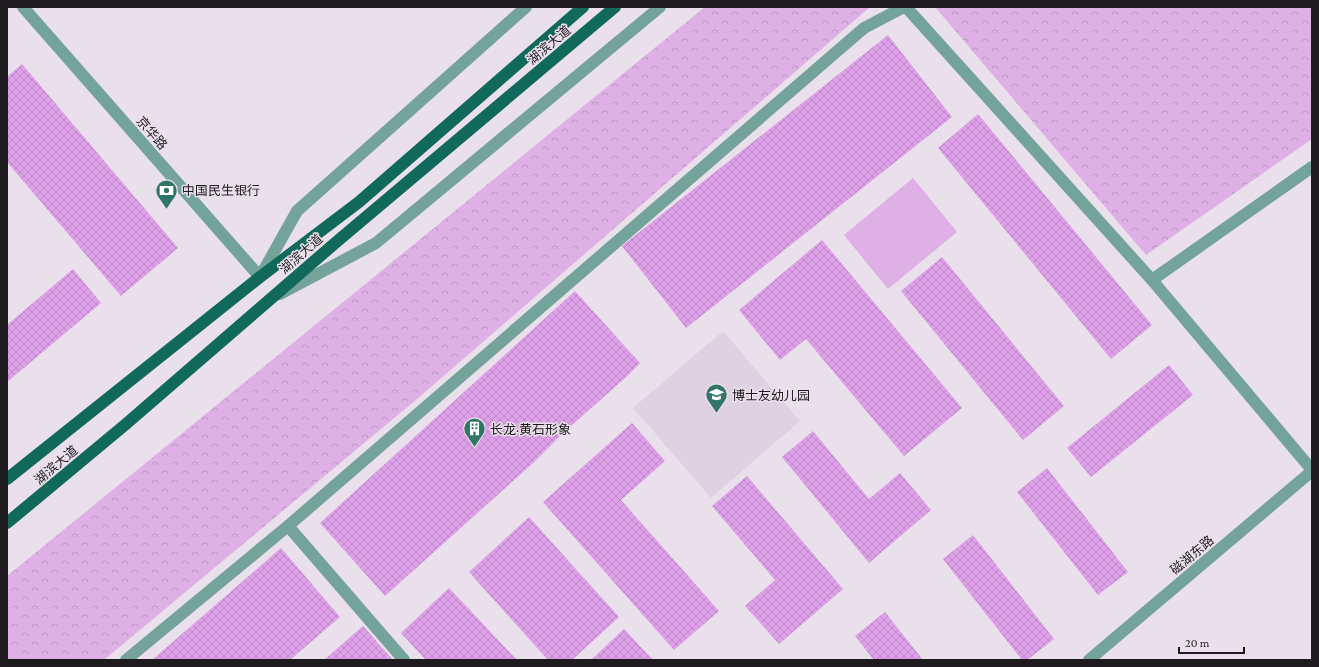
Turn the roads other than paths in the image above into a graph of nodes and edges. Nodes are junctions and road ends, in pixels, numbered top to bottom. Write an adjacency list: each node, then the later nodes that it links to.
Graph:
1 (22, 7): 8 (street, 京华路)
2 (526, 7): 8 (street)
3 (583, 7): 8 (main road, 湖滨大道)
4 (615, 7): 10 (main road, 湖滨大道)
5 (660, 7): 10 (street)
6 (905, 7): 9 (street); 14 (street)
7 (1312, 167): 9 (street)
8 (260, 278): 12 (main road, 湖滨大道)
9 (1152, 280): 11 (street)
10 (272, 298): 13 (main road, 湖滨大道)
11 (1312, 471): 17 (street, 磁湖东路)
12 (7, 479)
13 (7, 523)
14 (288, 526): 15 (street); 16 (street)
15 (126, 660)
16 (404, 660)
17 (1089, 660)

